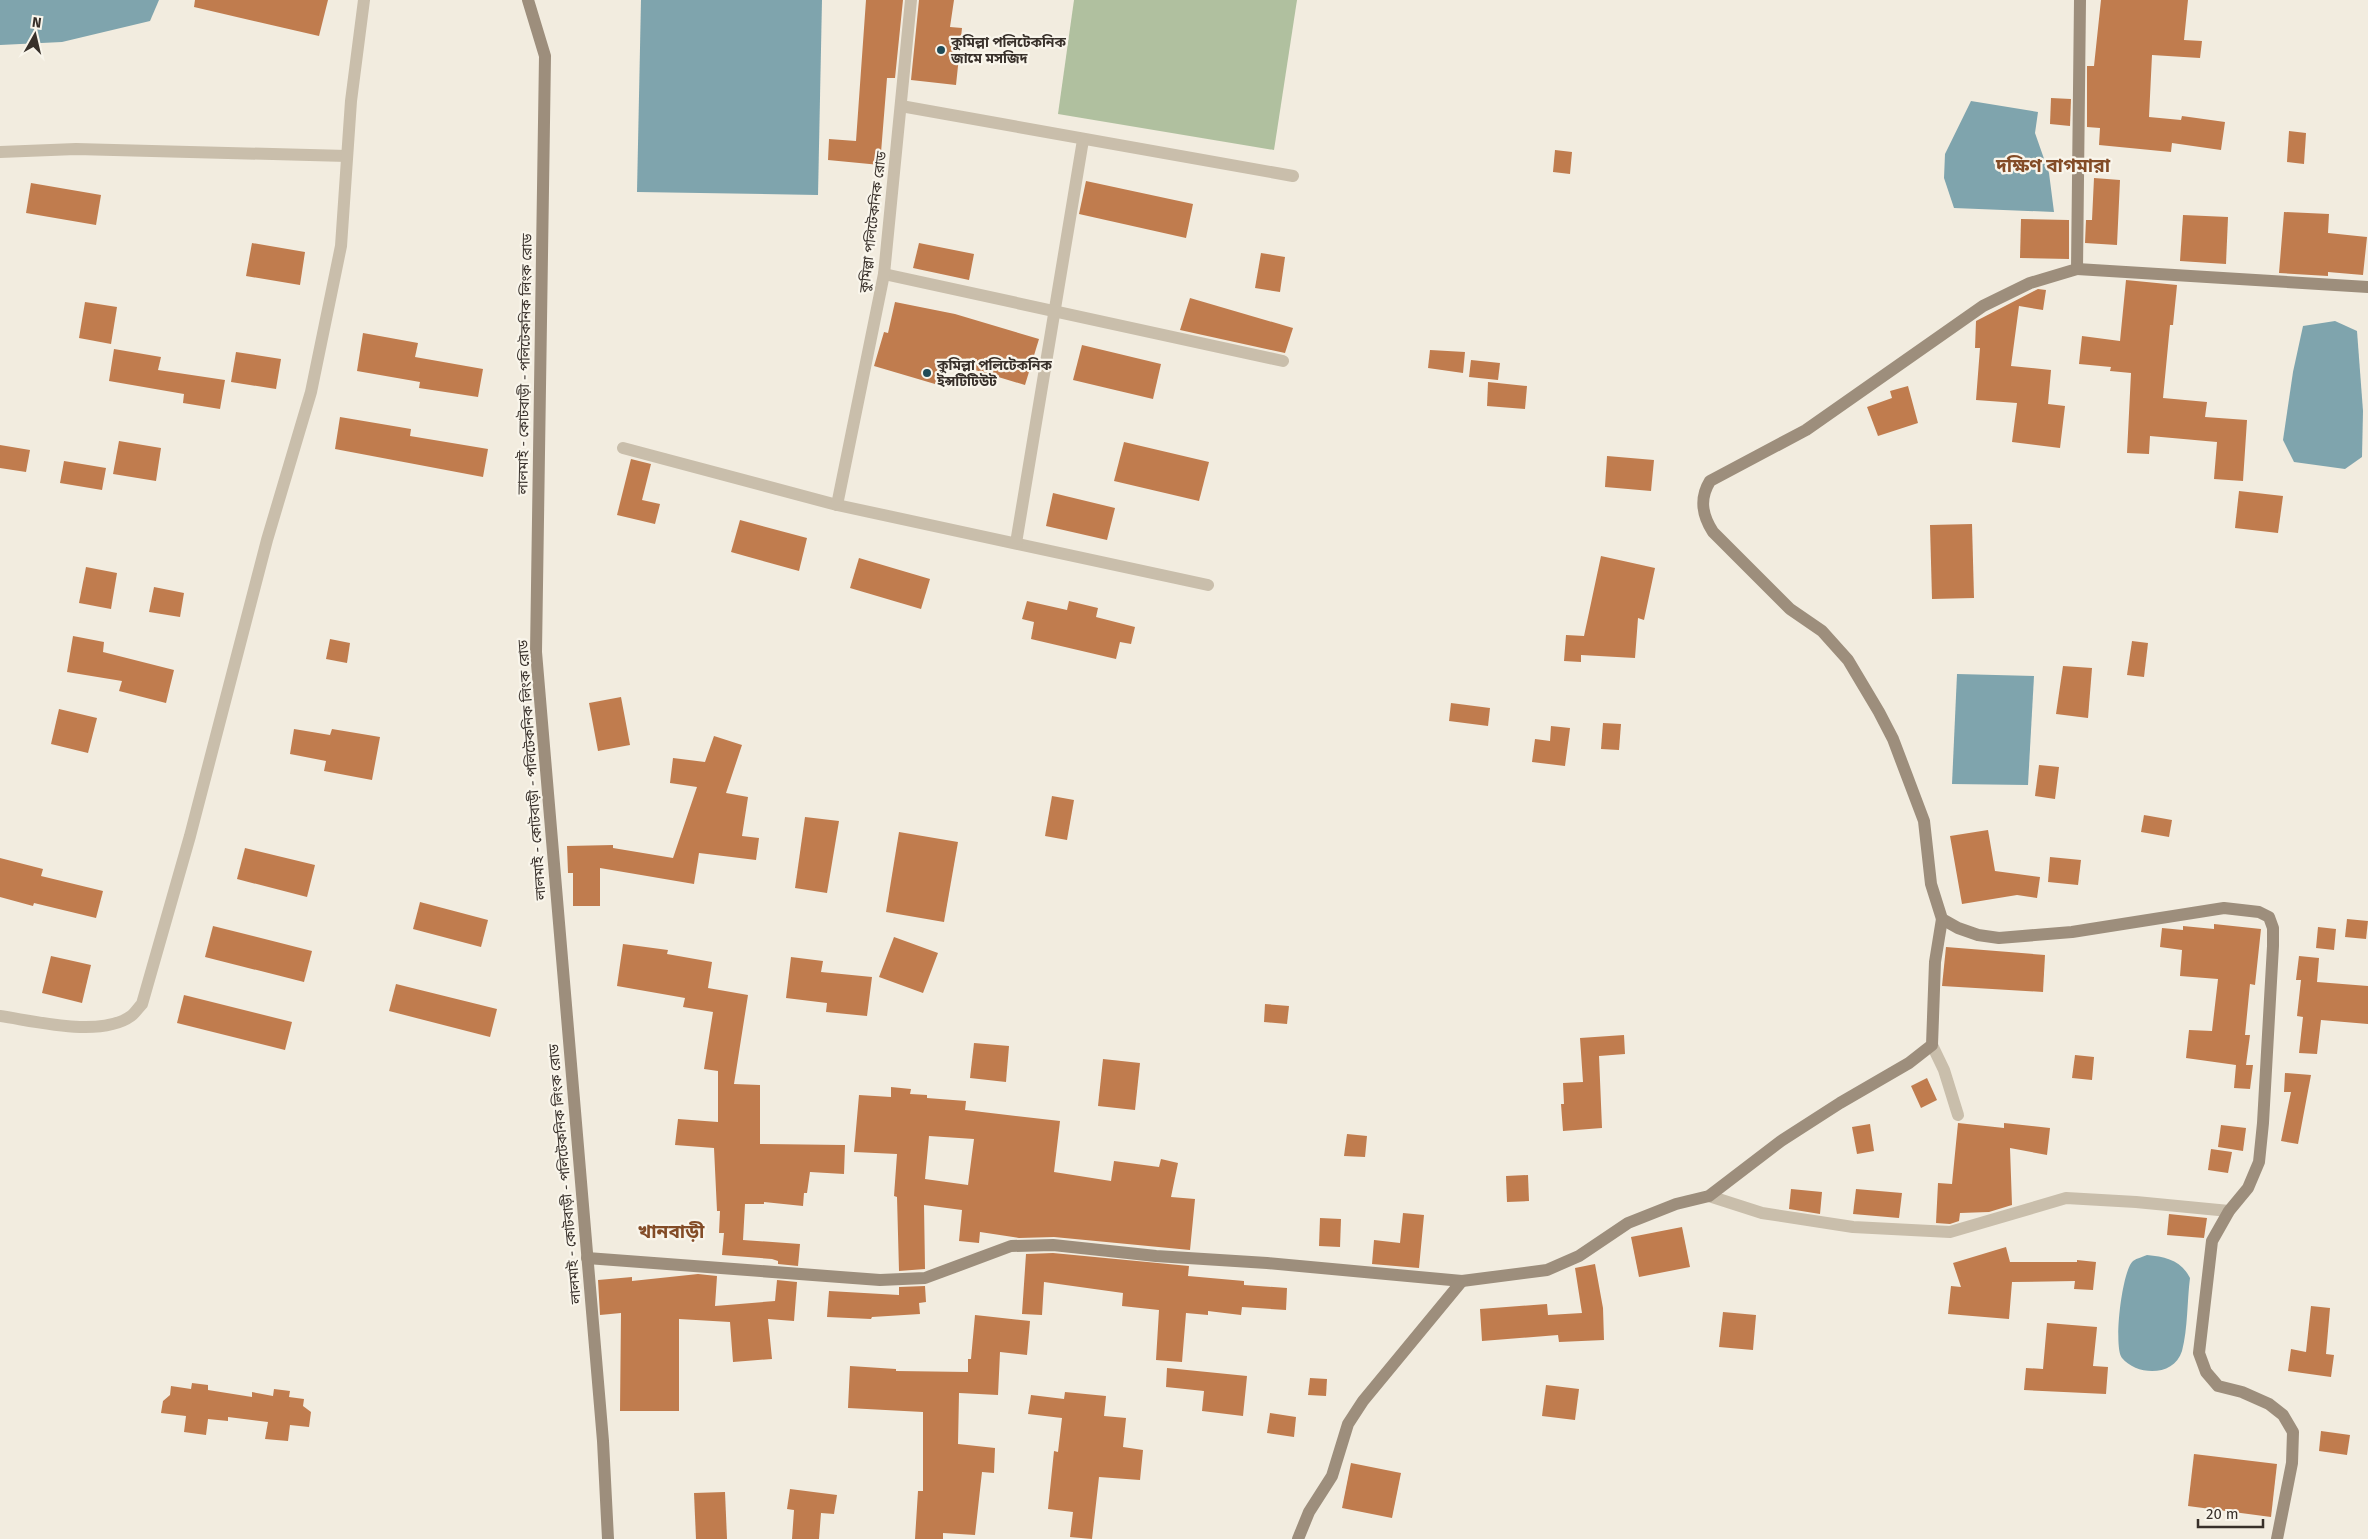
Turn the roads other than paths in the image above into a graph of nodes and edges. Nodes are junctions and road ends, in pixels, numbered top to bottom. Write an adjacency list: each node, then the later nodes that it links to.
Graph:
1 (364, 0): 8 (street)
2 (528, 0): 24 (street, লালমাই - কোটবাড়ী - পলিটেকনিক লিংক রোড)
3 (911, 0): 5 (street, কুমিল্লা পলিটেকনিক রোড)
4 (2080, 0): 10 (street)
5 (901, 106): 6 (street); 11 (street, কুমিল্লা পলিটেকনিক রোড)
6 (1083, 140): 9 (street); 16 (street)
7 (0, 152): 8 (street)
8 (348, 156): 19 (street)
9 (1293, 176)
10 (2076, 269): 12 (street); 18 (street)
11 (884, 274): 13 (street); 15 (street, কুমিল্লা পলিটেকনিক রোড)
12 (2368, 287)
13 (1283, 361)
14 (623, 448): 15 (street)
15 (837, 505): 16 (street)
16 (1016, 542): 17 (street)
17 (1208, 584)
18 (1942, 918): 20 (street); 23 (street)
19 (0, 1016)
20 (1932, 1045): 21 (street); 22 (street)
21 (1958, 1115)
22 (1708, 1196): 23 (street); 25 (street)
23 (2228, 1211): 28 (street)
24 (587, 1258): 25 (street); 26 (street, লালমাই - কোটবাড়ী - পলিটেকনিক লিংক রোড)
25 (1462, 1281): 27 (street)
26 (608, 1539)
27 (1298, 1539)
28 (2277, 1539)

